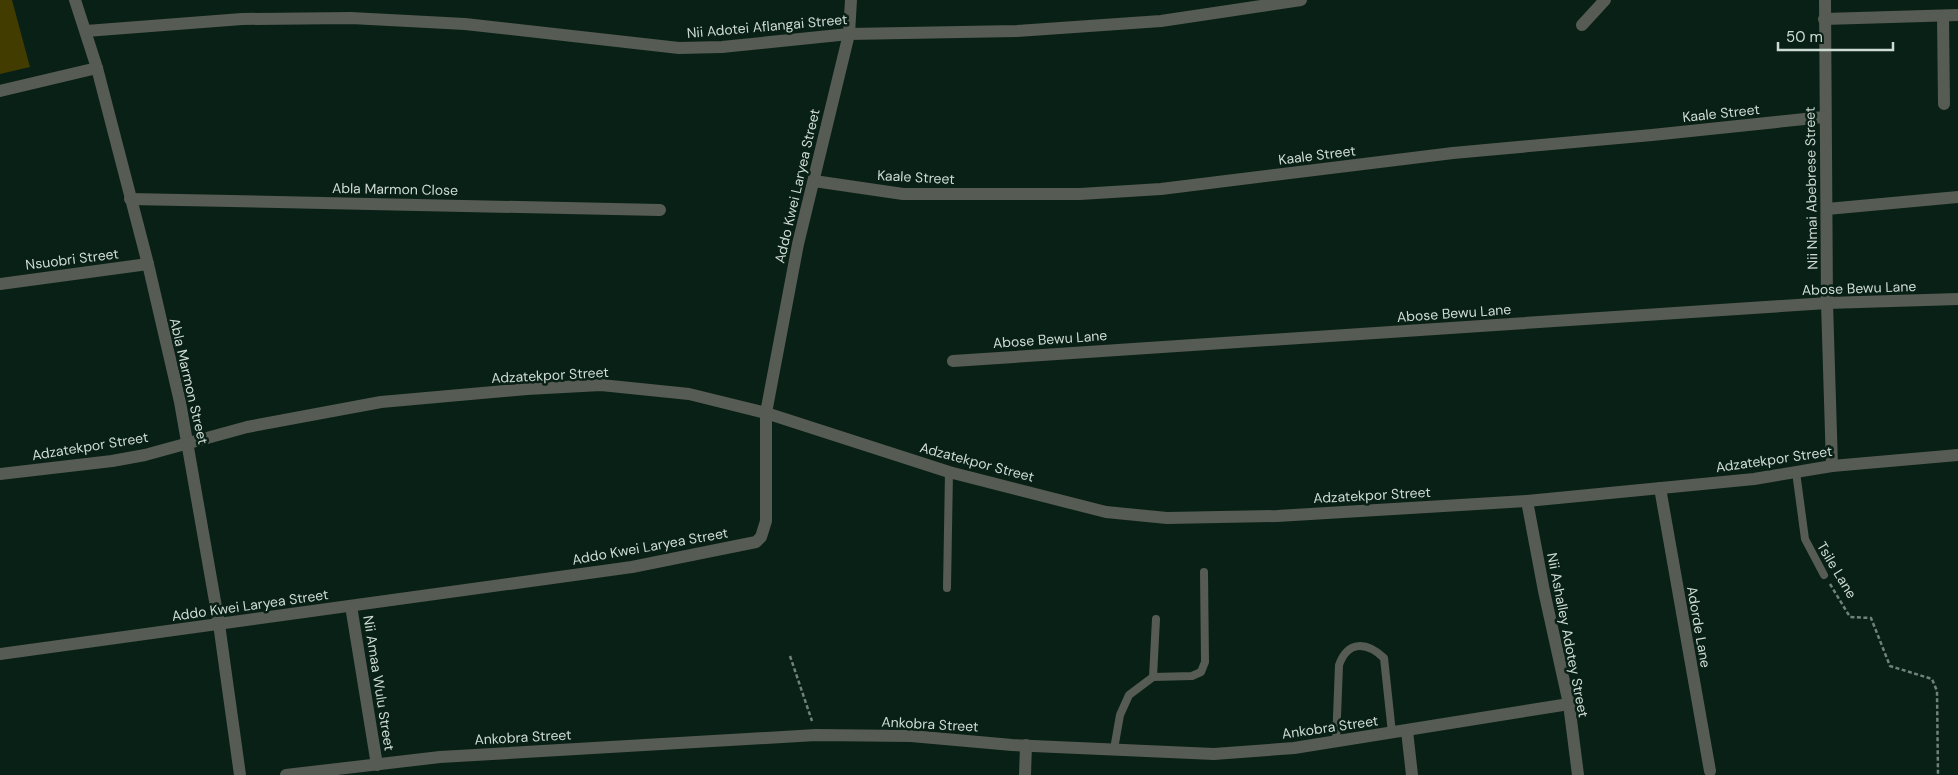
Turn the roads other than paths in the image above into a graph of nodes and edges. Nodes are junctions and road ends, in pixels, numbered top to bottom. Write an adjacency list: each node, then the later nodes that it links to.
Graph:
1 (75, 0): 10 (street, Abla Marmon Street)
2 (851, 0): 11 (street, Addo Kwei Laryea Street)
3 (1301, 0): 11 (street, Nii Adotei Aflangai Street)
4 (1605, 0): 9 (street)
5 (1825, 0): 8 (street, Nii Nmai Abebrese Street)
6 (1958, 15): 7 (street)
7 (1943, 16): 8 (street); 14 (street)
8 (1824, 19): 15 (street, Nii Nmai Abebrese Street)
9 (1582, 25)
10 (86, 31): 11 (street, Nii Adotei Aflangai Street); 12 (street, Abla Marmon Street)
11 (849, 34): 16 (street, Addo Kwei Laryea Street)
12 (97, 68): 13 (street); 18 (street, Abla Marmon Street)
13 (0, 91)
14 (1944, 104)
15 (1824, 117): 16 (street, Kaale Street); 19 (street, Nii Nmai Abebrese Street)
16 (814, 181): 26 (street, Addo Kwei Laryea Street)
17 (1958, 197): 19 (street)
18 (130, 199): 20 (street, Abla Marmon Close); 21 (street, Abla Marmon Street)
19 (1827, 209): 24 (street, Nii Nmai Abebrese Street)
20 (660, 210)
21 (148, 264): 22 (street, Nsuobri Street); 27 (street, Abla Marmon Street)
22 (0, 284)
23 (1958, 299): 24 (street, Abose Bewu Lane)
24 (1827, 303): 25 (street, Abose Bewu Lane); 29 (street, Nii Nmai Abebrese Street)
25 (953, 360)
26 (766, 414): 27 (street, Adzatekpor Street); 30 (street, Adzatekpor Street); 38 (street, Addo Kwei Laryea Street)
27 (188, 442): 32 (street, Adzatekpor Street); 40 (street, Abla Marmon Street)
28 (1958, 455): 29 (street, Adzatekpor Street)
29 (1832, 466): 31 (street, Adzatekpor Street)
30 (949, 472): 34 (street, Adzatekpor Street); 37 (lane)
31 (1796, 472): 33 (street, Adzatekpor Street); 36 (lane, Tsile Lane)
32 (0, 474)
33 (1660, 488): 34 (street, Adzatekpor Street); 50 (street, Adorde Lane)
34 (1527, 501): 43 (street, Nii Ashalley Adotey Street)
35 (1204, 572): 42 (lane)
36 (1824, 575)
37 (947, 588)
38 (351, 606): 40 (street, Addo Kwei Laryea Street); 49 (street, Nii Amaa Wulu Street)
39 (1156, 619): 42 (lane)
40 (219, 624): 41 (street, Addo Kwei Laryea Street); 51 (street, Abla Marmon Street)
41 (0, 654)
42 (1152, 677): 48 (lane)
43 (1569, 704): 44 (street, Ankobra Street); 55 (street, Nii Ashalley Adotey Street)
44 (1408, 730): 45 (street, Ankobra Street); 54 (street)
45 (1392, 733): 46 (street, Ankobra Street); 46 (lane)
46 (1336, 742): 48 (street, Ankobra Street)
47 (1026, 745): 48 (street, Ankobra Street); 49 (street, Ankobra Street); 53 (street)
48 (1114, 749)
49 (377, 765): 52 (street, Ankobra Street)
50 (1710, 771)
51 (240, 775)
52 (286, 775)
53 (1025, 775)
54 (1412, 775)
55 (1578, 775)

